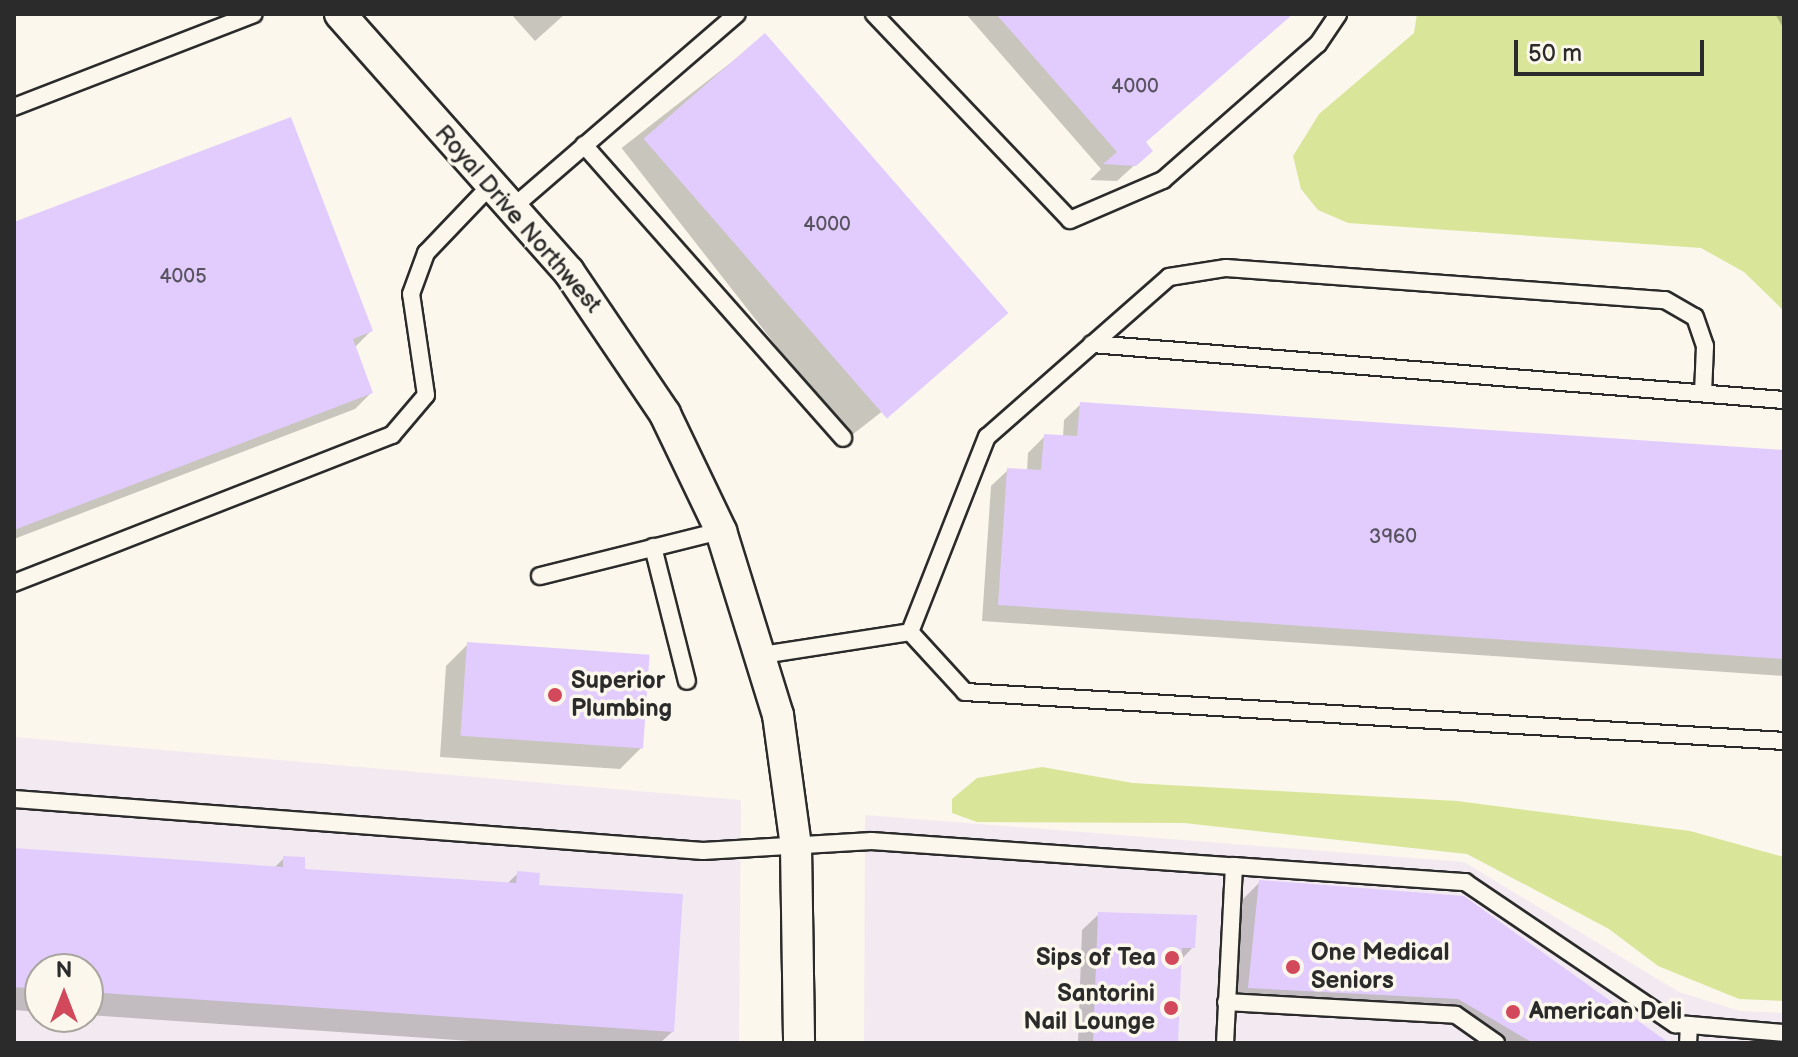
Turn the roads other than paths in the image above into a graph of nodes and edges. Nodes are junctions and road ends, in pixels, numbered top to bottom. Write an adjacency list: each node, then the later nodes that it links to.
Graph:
1 (254, 14): 6 (lane)
2 (340, 14): 8 (street, Royal Drive Northwest)
3 (737, 14): 7 (lane)
4 (874, 14): 5 (lane)
5 (1338, 14)
6 (14, 107)
7 (584, 145): 9 (lane); 13 (lane)
8 (491, 185): 9 (street, Royal Drive Northwest); 17 (lane)
9 (511, 209): 14 (street, Royal Drive Northwest)
10 (1092, 344): 11 (lane); 11 (lane); 18 (lane)
11 (1703, 393): 12 (lane)
12 (1784, 400)
13 (843, 438)
14 (721, 531): 15 (lane); 19 (street, Royal Drive Northwest)
15 (653, 547): 16 (lane); 20 (lane)
16 (540, 576)
17 (14, 583)
18 (910, 632): 19 (lane); 21 (lane)
19 (762, 655): 23 (street, Royal Drive Northwest)
20 (687, 681)
21 (1784, 741)
22 (14, 799): 23 (lane)
23 (796, 847): 24 (lane); 28 (street, Royal Drive Northwest)
24 (1234, 866): 25 (lane); 26 (lane)
25 (1226, 1002): 29 (lane); 30 (lane)
26 (1689, 1025): 27 (lane); 31 (lane)
27 (1784, 1033)
28 (799, 1043)
29 (1225, 1043)
30 (1496, 1043)
31 (1688, 1043)

